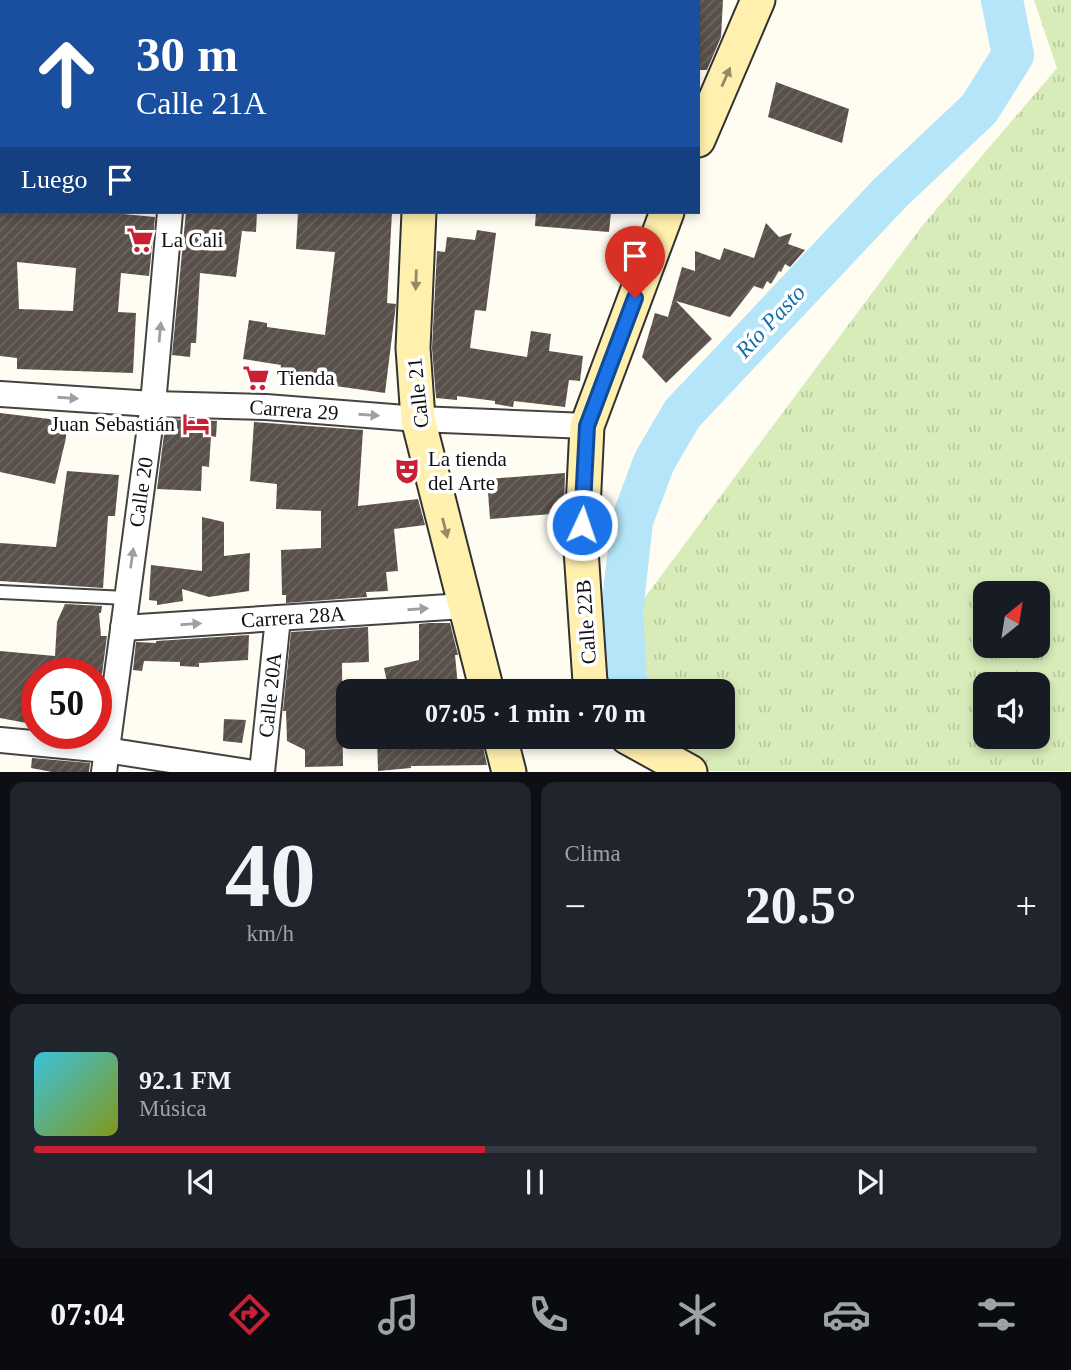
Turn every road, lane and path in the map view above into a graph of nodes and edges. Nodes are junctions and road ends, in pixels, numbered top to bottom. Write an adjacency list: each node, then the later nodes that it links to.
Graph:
1 (758, 0): 2 (main road, one-way to 1)
2 (700, 135)
3 (170, 214): 7 (street, Calle 20, one-way to 3)
4 (419, 214): 8 (main road, Calle 21, one-way to 8)
5 (666, 214): 9 (main road, Calle 22B)
6 (0, 394): 7 (street, Carrera 29, one-way to 7)
7 (153, 404): 8 (street, Carrera 29, one-way to 8); 11 (street, Calle 20, one-way to 7)
8 (418, 419): 9 (street, Carrera 29); 12 (main road, Calle 21, one-way to 12)
9 (587, 426): 16 (main road, Calle 22B)
10 (0, 592): 11 (lane)
11 (127, 598): 14 (street, Calle 20)
12 (464, 606): 13 (street, Carrera 28A, one-way to 12); 15 (main road, Calle 21)
13 (278, 618): 14 (street, Carrera 28A, one-way to 13); 22 (street, Calle 20A)
14 (123, 628): 20 (street, Calle 20)
15 (485, 679)
16 (590, 679)
17 (0, 740): 20 (street)
18 (503, 749): 23 (main road)
19 (648, 749): 24 (main road)
20 (105, 761): 21 (street)
21 (248, 772)
22 (262, 772)
23 (509, 772)
24 (690, 772)

